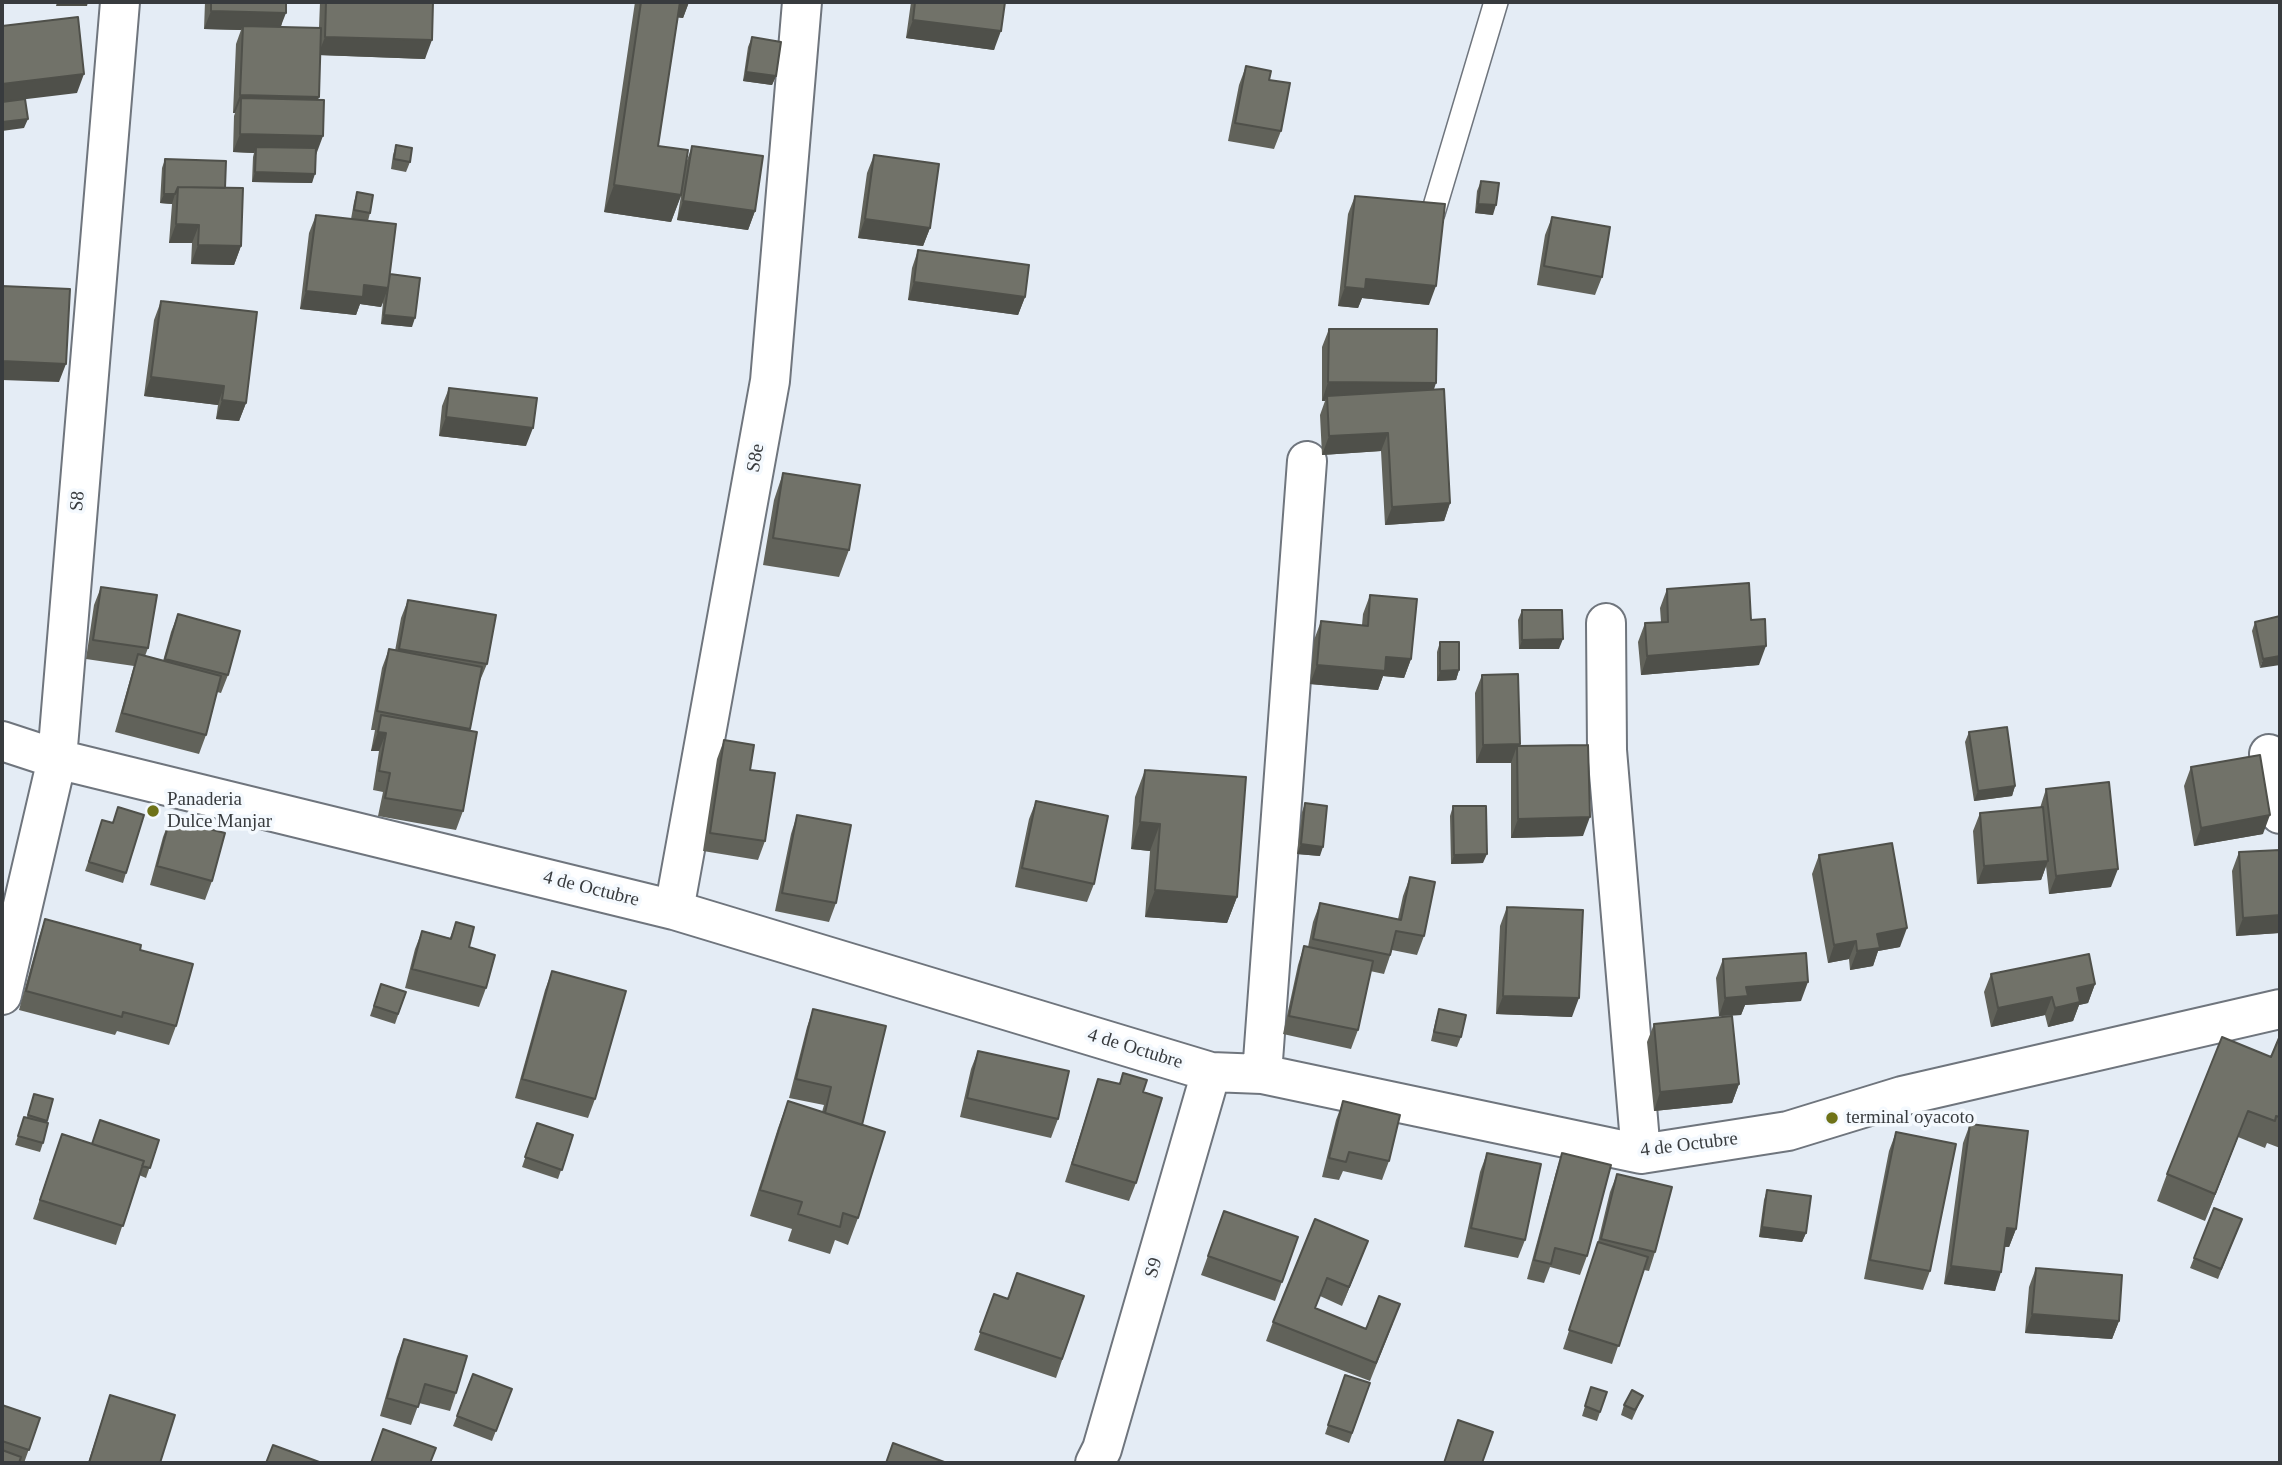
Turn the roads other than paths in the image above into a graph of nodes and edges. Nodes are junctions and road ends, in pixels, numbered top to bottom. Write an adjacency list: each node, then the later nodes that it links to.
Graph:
1 (120, 2): 9 (street, S8)
2 (802, 2): 11 (street, S8e)
3 (1496, 2): 4 (lane)
4 (1433, 213)
5 (1307, 461): 15 (street)
6 (1605, 623): 16 (street)
7 (2, 741): 9 (street, 4 de Octubre)
8 (2269, 754): 10 (street)
9 (57, 759): 11 (street, 4 de Octubre); 12 (street, S8)
10 (2280, 814)
11 (674, 910): 14 (street, 4 de Octubre)
12 (2, 995)
13 (2280, 1009): 16 (street, 4 de Octubre)
14 (1211, 1072): 15 (street, 4 de Octubre); 17 (street, S9)
15 (1262, 1074): 16 (street, 4 de Octubre)
16 (1641, 1154)
17 (1108, 1459)

